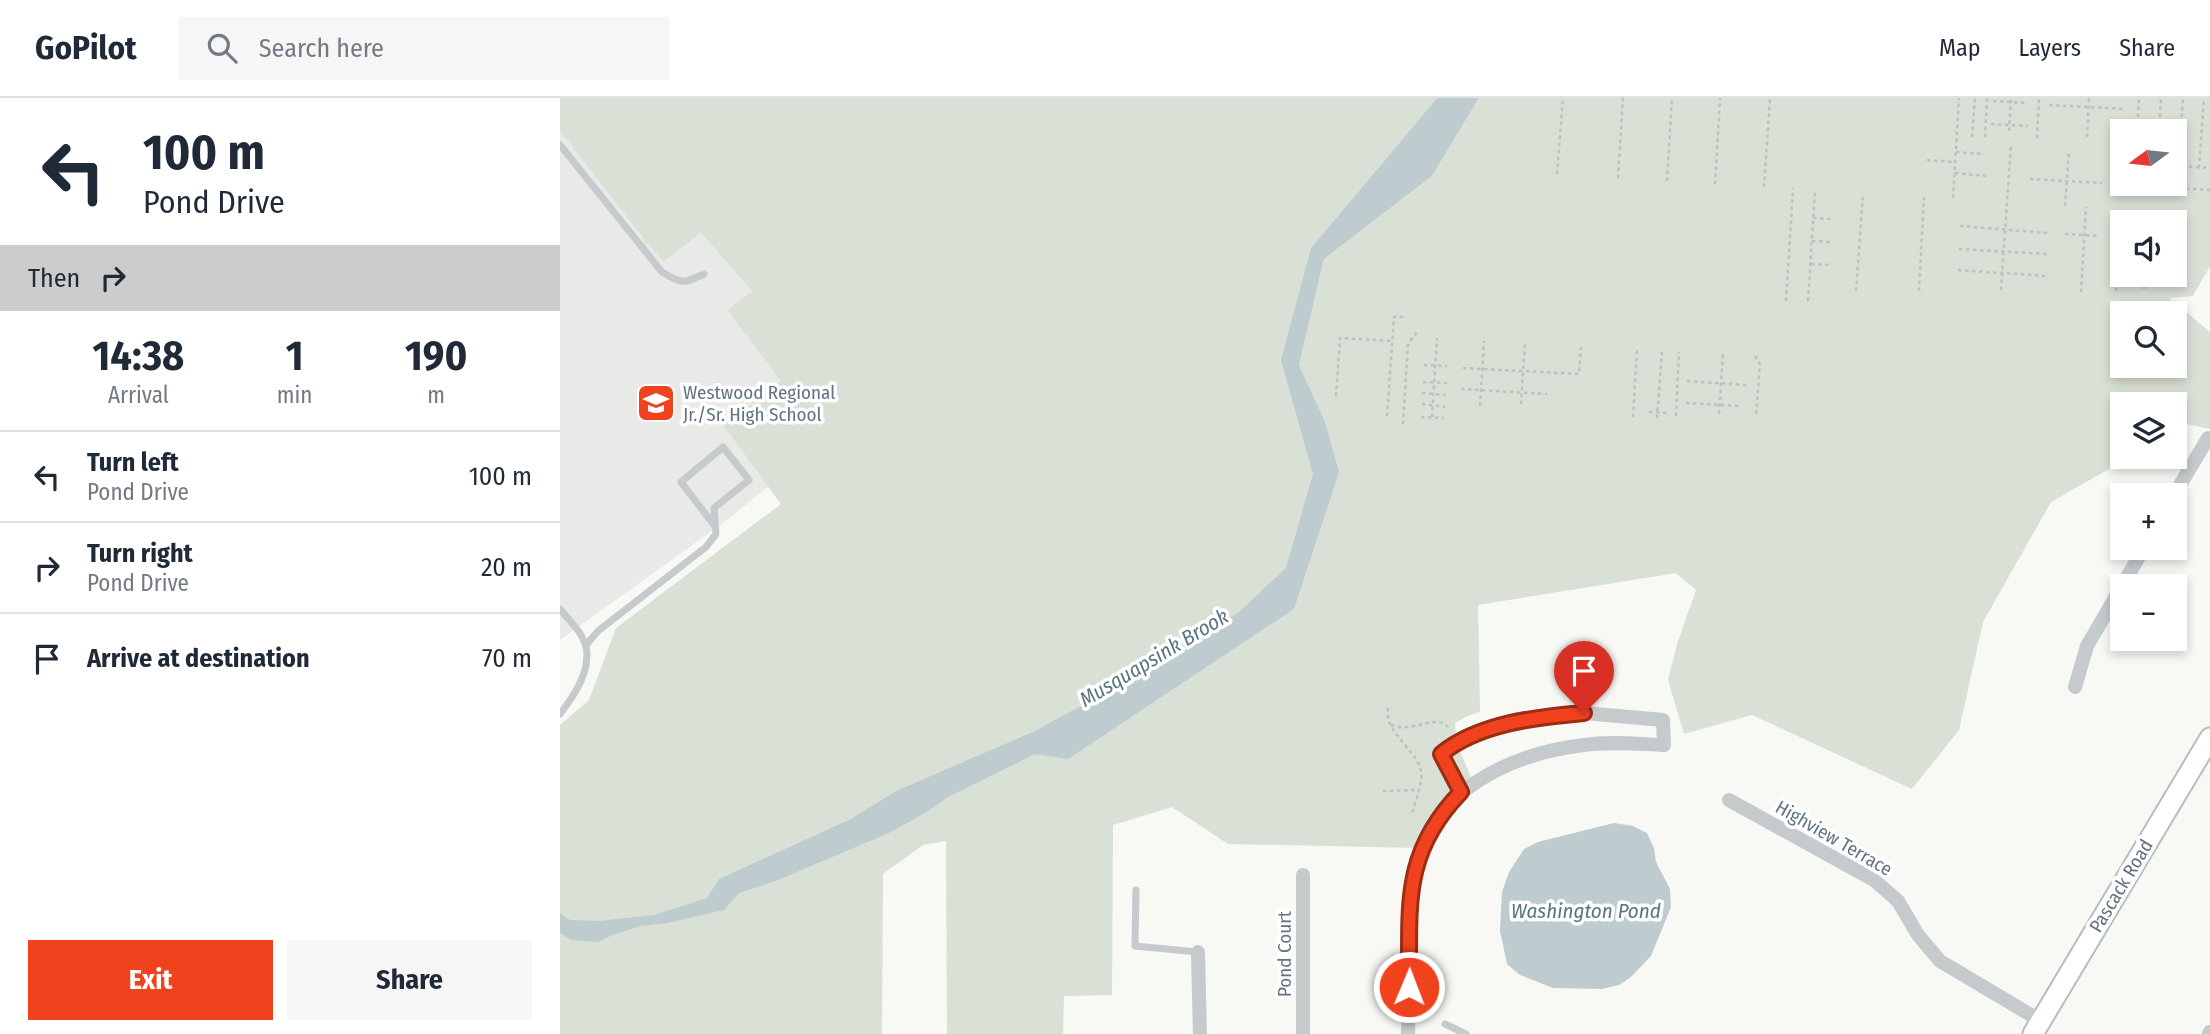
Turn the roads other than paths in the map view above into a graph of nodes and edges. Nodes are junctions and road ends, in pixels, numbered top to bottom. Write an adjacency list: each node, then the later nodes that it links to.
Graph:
1 (560, 145): 2 (lane)
2 (704, 274)
3 (2209, 439): 4 (street)
4 (2182, 483)
5 (714, 525): 5 (lane); 8 (lane)
6 (2137, 560): 9 (street)
7 (560, 609): 8 (lane)
8 (586, 645): 10 (lane)
9 (2075, 687)
10 (560, 714)
11 (2210, 738): 18 (street, Pascack Road)
12 (1461, 792): 12 (street); 21 (street)
13 (1729, 800): 18 (street, Highview Terrace)
14 (1303, 875): 20 (street, Pond Court)
15 (1136, 890): 16 (lane)
16 (1198, 952): 19 (street)
17 (1444, 1024): 22 (lane)
18 (2037, 1028)
19 (1200, 1034)
20 (1303, 1034)
21 (1408, 1034)
22 (1466, 1034)

